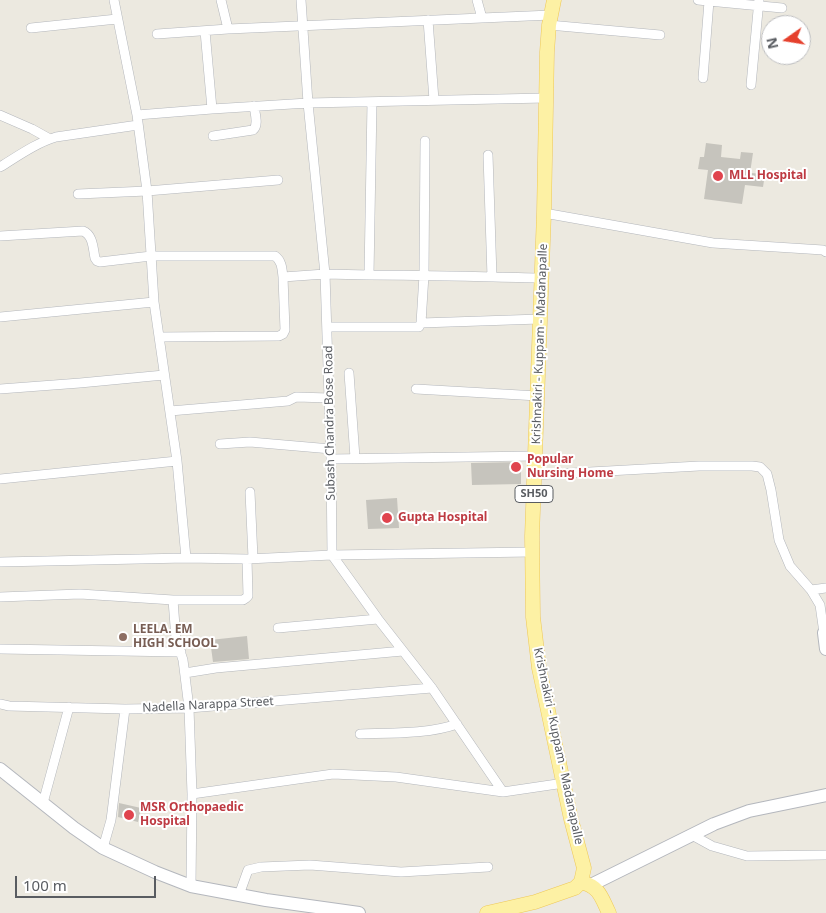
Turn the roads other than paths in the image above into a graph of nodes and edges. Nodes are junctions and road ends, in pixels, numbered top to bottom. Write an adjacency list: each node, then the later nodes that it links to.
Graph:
1 (114, 0): 10 (street)
2 (221, 0): 15 (street)
3 (301, 0): 13 (street, Subash Chandra Bose Road)
4 (477, 0): 9 (street)
5 (554, 0): 12 (main road, Krishnakiri - Kuppam - Madanapalle / SH50)
6 (702, 0): 7 (street); 19 (street)
7 (758, 3): 8 (street); 20 (street)
8 (782, 8)
9 (482, 18): 11 (street); 12 (street)
10 (117, 19): 14 (street); 28 (street)
11 (428, 20): 13 (street); 22 (street)
12 (550, 20): 18 (street); 21 (main road, Krishnakiri - Kuppam - Madanapalle / SH50)
13 (303, 26): 15 (street); 24 (street, Subash Chandra Bose Road)
14 (30, 28)
15 (228, 29): 16 (street)
16 (205, 31): 17 (street); 26 (street)
17 (157, 34)
18 (660, 35)
19 (703, 78)
20 (751, 86)
21 (546, 98): 22 (street); 38 (main road, Krishnakiri - Kuppam - Madanapalle / SH50)
22 (434, 100): 23 (street)
23 (372, 102): 24 (street); 43 (street)
24 (308, 103): 25 (street); 42 (street, Subash Chandra Bose Road)
25 (254, 106): 26 (street); 30 (street)
26 (212, 109): 28 (street)
27 (0, 115): 31 (street)
28 (136, 115): 29 (street)
29 (138, 125): 31 (street); 36 (street)
30 (213, 136)
31 (50, 139): 34 (street)
32 (425, 141): 44 (street)
33 (488, 155): 46 (street)
34 (0, 166)
35 (278, 180): 36 (street)
36 (147, 191): 37 (street); 41 (street)
37 (78, 194)
38 (544, 213): 40 (street); 47 (main road, Krishnakiri - Kuppam - Madanapalle / SH50)
39 (0, 236): 41 (street)
40 (825, 250)
41 (151, 256): 45 (street); 48 (street)
42 (325, 274): 43 (street); 45 (street); 52 (street, Subash Chandra Bose Road)
43 (369, 275): 44 (street)
44 (424, 275): 46 (street); 51 (street)
45 (283, 277): 53 (street)
46 (492, 277): 47 (street)
47 (542, 278): 50 (main road, Krishnakiri - Kuppam - Madanapalle / SH50)
48 (154, 302): 49 (street); 53 (street)
49 (0, 317)
50 (540, 319): 51 (street); 58 (main road, Krishnakiri - Kuppam - Madanapalle / SH50)
51 (421, 323): 52 (street)
52 (327, 326): 59 (street, Subash Chandra Bose Road)
53 (159, 336): 55 (street)
54 (349, 373): 64 (street)
55 (164, 375): 56 (street); 60 (street)
56 (0, 389)
57 (416, 389): 58 (street)
58 (538, 396): 63 (main road, Krishnakiri - Kuppam - Madanapalle / SH50)
59 (329, 398): 60 (street); 62 (street, Subash Chandra Bose Road)
60 (170, 411): 66 (street)
61 (220, 444): 62 (street)
62 (331, 449): 65 (street, Subash Chandra Bose Road)
63 (535, 456): 64 (street); 67 (main road, Krishnakiri - Kuppam - Madanapalle / SH50)
64 (355, 458): 65 (street)
65 (331, 459): 71 (street, Subash Chandra Bose Road)
66 (177, 461): 68 (street); 72 (street)
67 (535, 476): 70 (main road, Krishnakiri - Kuppam - Madanapalle / SH50); 76 (street)
68 (0, 479)
69 (250, 492): 73 (street)
70 (532, 552): 71 (street); 95 (main road, Krishnakiri - Kuppam - Madanapalle / SH50)
71 (332, 555): 73 (street); 79 (street)
72 (186, 558): 73 (street); 74 (street)
73 (250, 558): 78 (street)
74 (0, 562)
75 (826, 588): 76 (street)
76 (811, 590): 81 (street)
77 (0, 597): 78 (street)
78 (173, 600): 85 (street)
79 (378, 619): 80 (street); 84 (street)
80 (278, 628)
81 (825, 632): 83 (street)
82 (0, 649): 85 (street)
83 (826, 649)
84 (403, 651): 86 (street); 87 (street)
85 (181, 652): 86 (street)
86 (185, 673): 90 (street)
87 (432, 688): 90 (street, Nadella Narappa Street); 92 (street)
88 (0, 704): 89 (street)
89 (69, 707): 91 (street); 99 (street)
90 (189, 708): 91 (street, Nadella Narappa Street); 97 (street)
91 (125, 709): 101 (street, Nadella Narappa Street)
92 (457, 724): 93 (street); 96 (street)
93 (360, 734)
94 (0, 769): 99 (street)
95 (564, 783): 96 (street); 104 (main road, Krishnakiri - Kuppam - Madanapalle / SH50)
96 (503, 792): 97 (street)
97 (192, 794): 105 (street)
98 (826, 794): 100 (street)
99 (42, 803): 101 (street)
100 (692, 835): 102 (street); 104 (street)
101 (103, 848): 105 (street)
102 (826, 855)
103 (488, 867): 106 (street)
104 (586, 883): 108 (main road); 109 (main road)
105 (191, 886): 106 (street)
106 (239, 895): 107 (street)
107 (359, 913)
108 (487, 913)
109 (609, 913)

